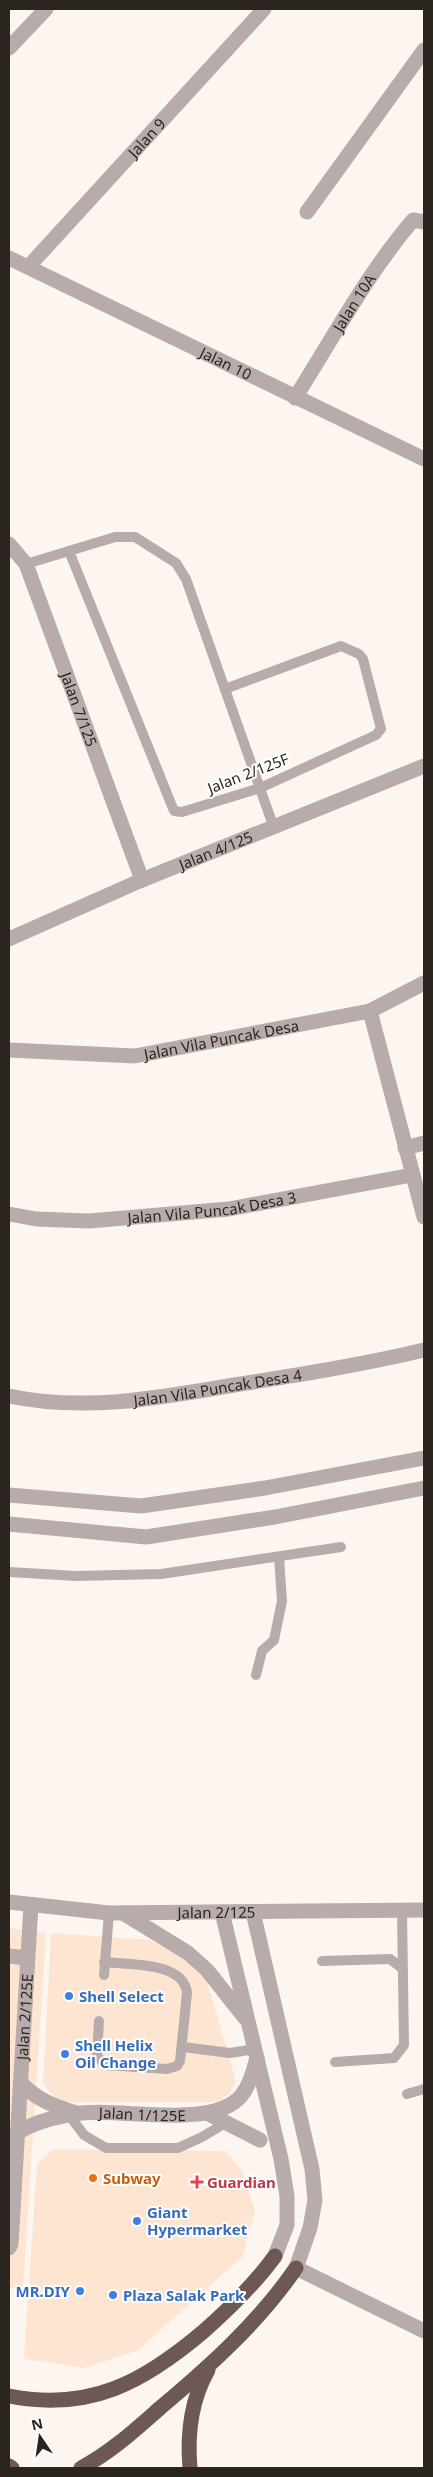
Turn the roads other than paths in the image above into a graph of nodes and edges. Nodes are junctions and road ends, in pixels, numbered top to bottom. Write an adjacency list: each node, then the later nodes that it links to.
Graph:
1 (46, 9): 3 (street)
2 (264, 9): 8 (street, Jalan 9)
3 (9, 48)
4 (424, 50): 5 (street)
5 (307, 212)
6 (424, 222): 9 (street, Jalan 10A)
7 (9, 258): 8 (street, Jalan 10)
8 (29, 266): 9 (street, Jalan 10)
9 (295, 398): 10 (street, Jalan 10)
10 (424, 459)
11 (9, 544): 13 (street, Jalan 7/125)
12 (69, 551): 13 (lane); 14 (lane); 16 (lane, Jalan 2/125F)
13 (26, 564): 18 (street, Jalan 7/125)
14 (225, 689): 16 (lane); 16 (lane, Jalan 2/125F)
15 (424, 766): 17 (street, Jalan 4/125)
16 (260, 788): 17 (lane)
17 (274, 828): 18 (street, Jalan 4/125)
18 (142, 880): 19 (street, Jalan 4/125)
19 (9, 939)
20 (424, 983): 21 (street, Jalan Vila Puncak Desa)
21 (370, 1011): 22 (street, Jalan Vila Puncak Desa); 24 (street)
22 (9, 1050)
23 (424, 1143): 24 (street)
24 (405, 1148): 25 (street)
25 (412, 1175): 26 (street, Jalan Vila Puncak Desa 3); 27 (street)
26 (9, 1214)
27 (424, 1217)
28 (424, 1350): 29 (street, Jalan Vila Puncak Desa 4)
29 (9, 1396)
30 (424, 1458): 32 (street)
31 (424, 1488): 33 (street)
32 (9, 1495)
33 (9, 1524)
34 (341, 1547): 35 (lane)
35 (279, 1557): 36 (lane); 37 (lane)
36 (9, 1572)
37 (256, 1675)
38 (9, 1902): 39 (street, Jalan 2/125)
39 (31, 1905): 44 (street, Jalan 2/125); 46 (street, Jalan 2/125E)
40 (402, 1910): 41 (street, Jalan 2/125); 43 (street, Jalan 2/125); 49 (lane)
41 (424, 1910)
42 (222, 1912): 43 (street, Jalan 2/125); 44 (street, Jalan 2/125); 52 (street)
43 (253, 1912): 67 (street)
44 (116, 1913): 48 (lane); 52 (street)
45 (9, 1956): 46 (street)
46 (27, 1958): 56 (street, Jalan 2/125E)
47 (322, 1961): 49 (lane)
48 (104, 1962): 50 (lane); 53 (lane)
49 (403, 1969): 55 (lane)
50 (104, 1975)
51 (99, 2021): 53 (lane)
52 (248, 2022): 54 (street)
53 (183, 2046): 54 (lane)
54 (256, 2054): 61 (street, Jalan 1/125E); 66 (street)
55 (335, 2062)
56 (21, 2083): 59 (street, Jalan 2/125E); 60 (street, Jalan 1/125E)
57 (424, 2089): 58 (lane)
58 (407, 2094)
59 (14, 2108): 63 (street, Jalan 2/125E)
60 (72, 2114): 61 (street, Jalan 1/125E); 62 (lane); 63 (street, Jalan 1/125E)
61 (209, 2114): 62 (street, Jalan 1/125E)
62 (226, 2122): 64 (street, Jalan 1/125E)
63 (17, 2133): 65 (street, Jalan 2/125E)
64 (260, 2140)
65 (9, 2248)
66 (275, 2256): 70 (highway)
67 (296, 2268): 68 (street); 69 (highway)
68 (424, 2331)
69 (211, 2365): 73 (highway); 74 (highway)
70 (9, 2396)
71 (9, 2466): 72 (highway)
72 (12, 2468)
73 (81, 2468)
74 (190, 2468)

